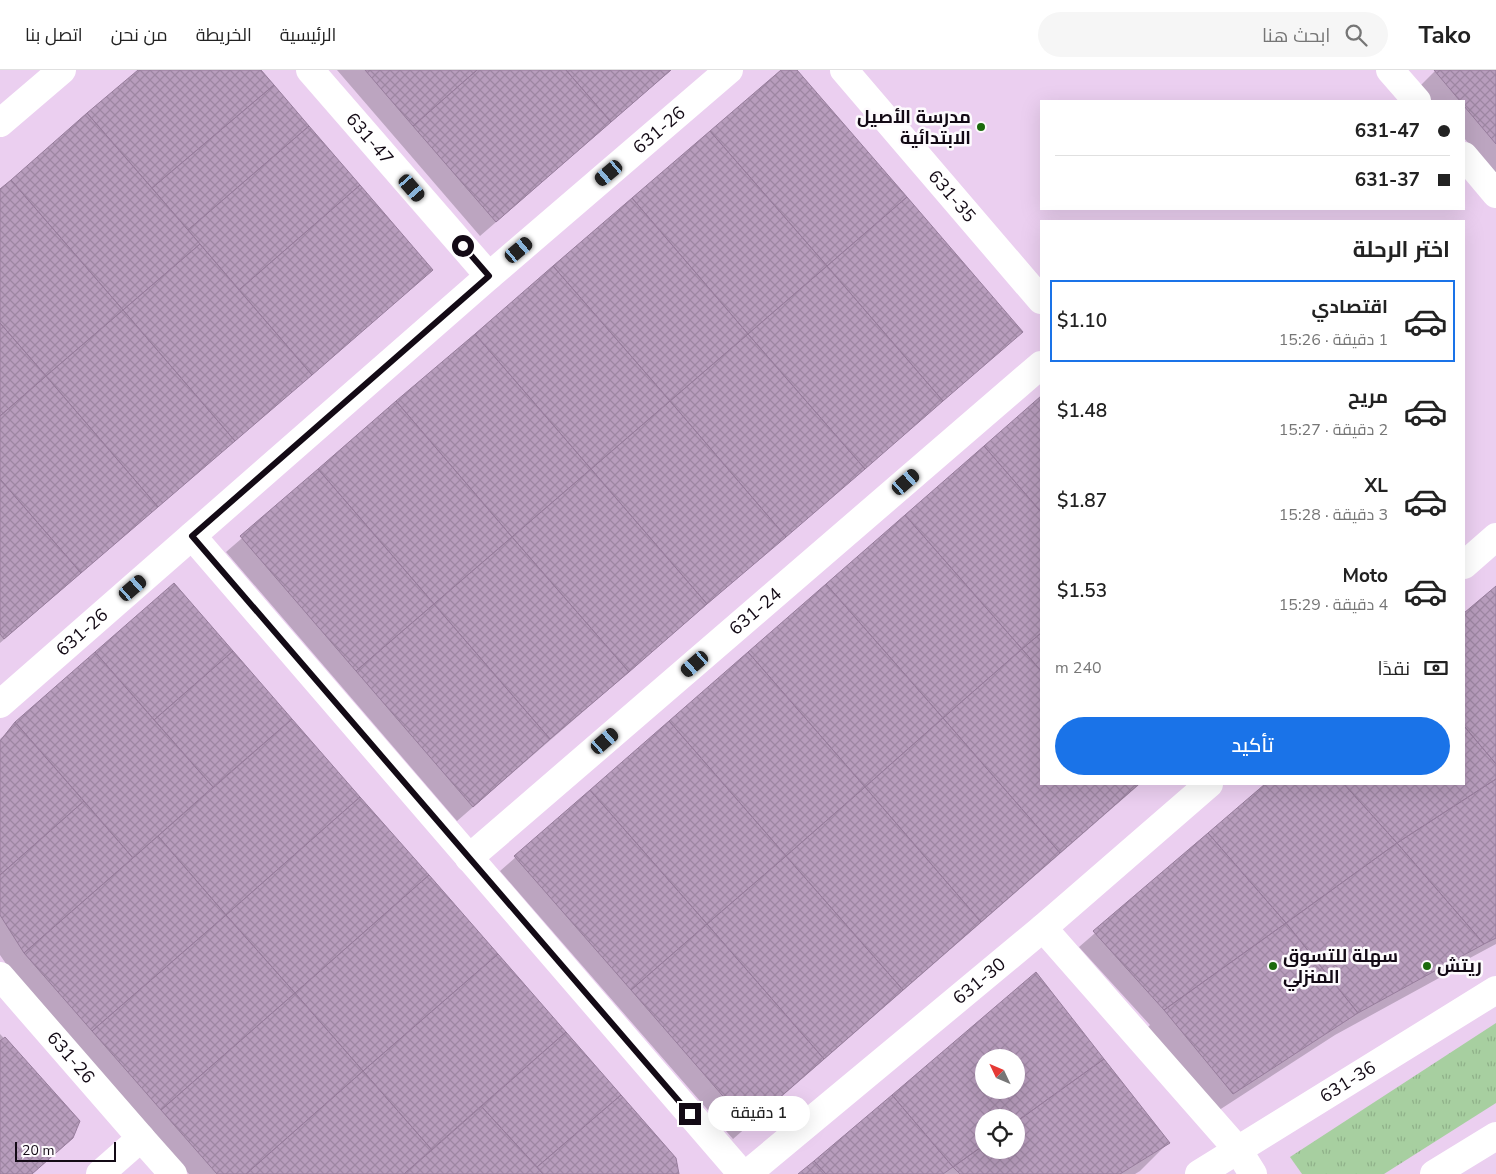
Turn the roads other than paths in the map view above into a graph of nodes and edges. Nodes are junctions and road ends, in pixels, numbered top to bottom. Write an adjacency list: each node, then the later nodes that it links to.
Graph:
1 (62, 70): 7 (street)
2 (310, 70): 10 (street, 631-47)
3 (730, 70): 10 (street, 631-26)
4 (844, 70): 11 (street, 631-35)
5 (1391, 70): 6 (street)
6 (1416, 100)
7 (0, 123)
8 (1465, 157): 9 (street)
9 (1496, 194)
10 (489, 276): 13 (street, 631-26)
11 (1040, 299)
12 (1040, 366): 18 (street, 631-24)
13 (192, 536): 16 (street, 631-26); 18 (street)
14 (1496, 537): 15 (street)
15 (1465, 563)
16 (0, 704)
17 (1208, 785): 19 (street, 631-30)
18 (469, 858): 27 (street)
19 (1043, 928): 24 (street); 28 (street, 631-30)
20 (0, 976): 23 (street, 631-26)
21 (1496, 990): 24 (street, 631-36)
22 (1496, 1136): 31 (street)
23 (141, 1138): 25 (street); 26 (street)
24 (1238, 1150): 29 (street, 631-36); 30 (street)
25 (100, 1174)
26 (172, 1174)
27 (742, 1174)
28 (747, 1174)
29 (1199, 1174)
30 (1253, 1174)
31 (1434, 1174)

